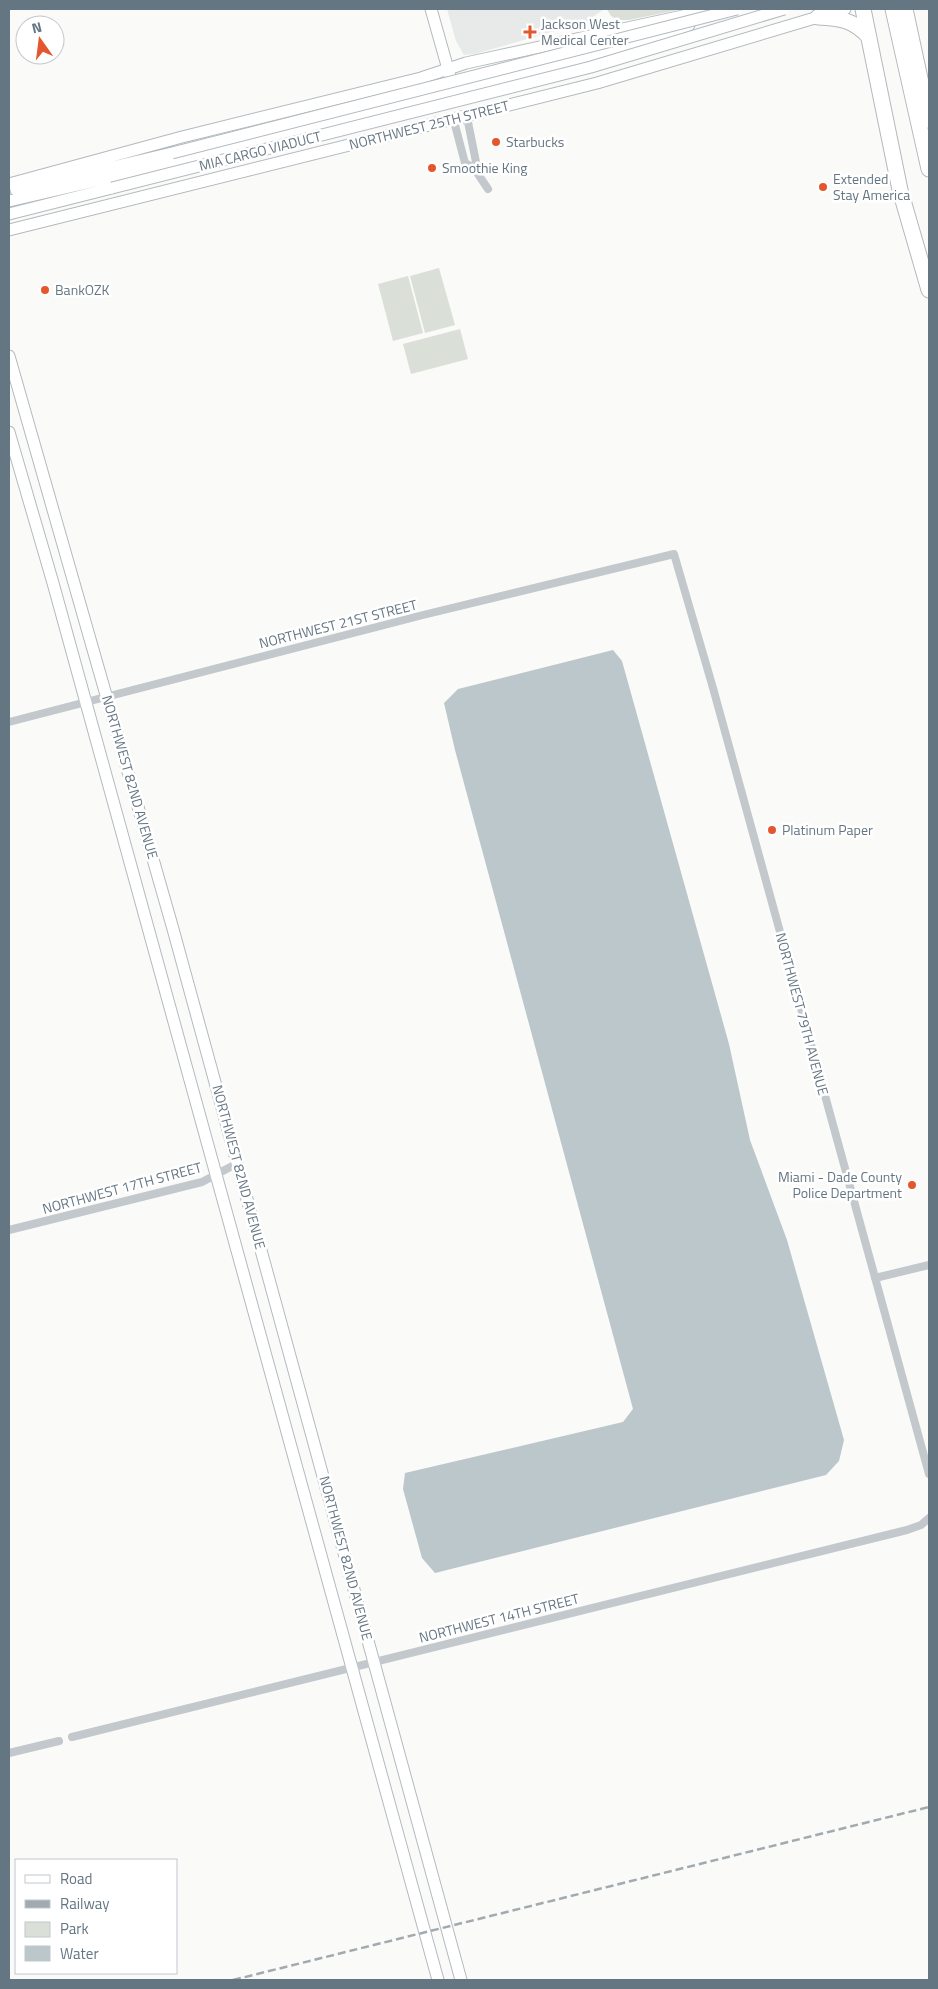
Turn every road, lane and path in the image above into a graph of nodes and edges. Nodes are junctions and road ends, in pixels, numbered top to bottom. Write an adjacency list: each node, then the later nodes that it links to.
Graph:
1 (431, 9): 11 (main road)
2 (714, 9): 11 (main road); 13 (main road)
3 (737, 9): 16 (main road, MIA CARGO VIADUCT, bridge)
4 (784, 9): 24 (main road, MIA CARGO VIADUCT, bridge)
5 (845, 9): 9 (main road, NORTHWEST 25TH STREET)
6 (863, 9): 10 (highway)
7 (897, 9): 15 (highway); 18 (highway)
8 (914, 9): 12 (highway)
9 (818, 17): 10 (highway); 14 (main road, NORTHWEST 25TH STREET)
10 (869, 37): 26 (highway)
11 (448, 69): 13 (main road); 20 (main road)
12 (929, 78)
13 (454, 92): 14 (main road); 19 (main road)
14 (460, 117): 17 (street); 17 (street); 25 (main road, NORTHWEST 25TH STREET)
15 (929, 121)
16 (122, 165): 19 (main road); 22 (main road, MIA CARGO VIADUCT)
17 (474, 168): 21 (street)
18 (929, 169)
19 (101, 178): 23 (main road)
20 (9, 184)
21 (488, 189)
22 (9, 192)
23 (9, 201)
24 (9, 214)
25 (9, 230)
26 (929, 290)
27 (9, 356): 29 (main road, NORTHWEST 82ND AVENUE)
28 (9, 432): 30 (main road, NORTHWEST 82ND AVENUE)
29 (37, 453): 30 (main road); 32 (main road, NORTHWEST 82ND AVENUE)
30 (16, 459): 33 (main road, NORTHWEST 82ND AVENUE)
31 (674, 554): 32 (street, NORTHWEST 21ST STREET); 39 (street, NORTHWEST 79TH AVENUE)
32 (108, 696): 33 (street, NORTHWEST 21ST STREET); 35 (main road, NORTHWEST 82ND AVENUE)
33 (86, 702): 34 (street, NORTHWEST 21ST STREET); 36 (main road, NORTHWEST 82ND AVENUE)
34 (9, 722)
35 (238, 1163): 36 (street, NORTHWEST 17TH STREET); 42 (main road, NORTHWEST 82ND AVENUE)
36 (217, 1175): 37 (street, NORTHWEST 17TH STREET); 43 (main road, NORTHWEST 82ND AVENUE)
37 (9, 1230)
38 (929, 1265): 39 (street)
39 (875, 1278): 40 (street, NORTHWEST 79TH AVENUE)
40 (929, 1474)
41 (929, 1518): 42 (street, NORTHWEST 14TH STREET)
42 (374, 1662): 43 (street, NORTHWEST 14TH STREET); 48 (main road, NORTHWEST 82ND AVENUE)
43 (352, 1668): 44 (street, NORTHWEST 14TH STREET); 47 (main road, NORTHWEST 82ND AVENUE)
44 (72, 1737)
45 (59, 1741): 46 (street)
46 (9, 1753)
47 (438, 1980)
48 (461, 1980)

